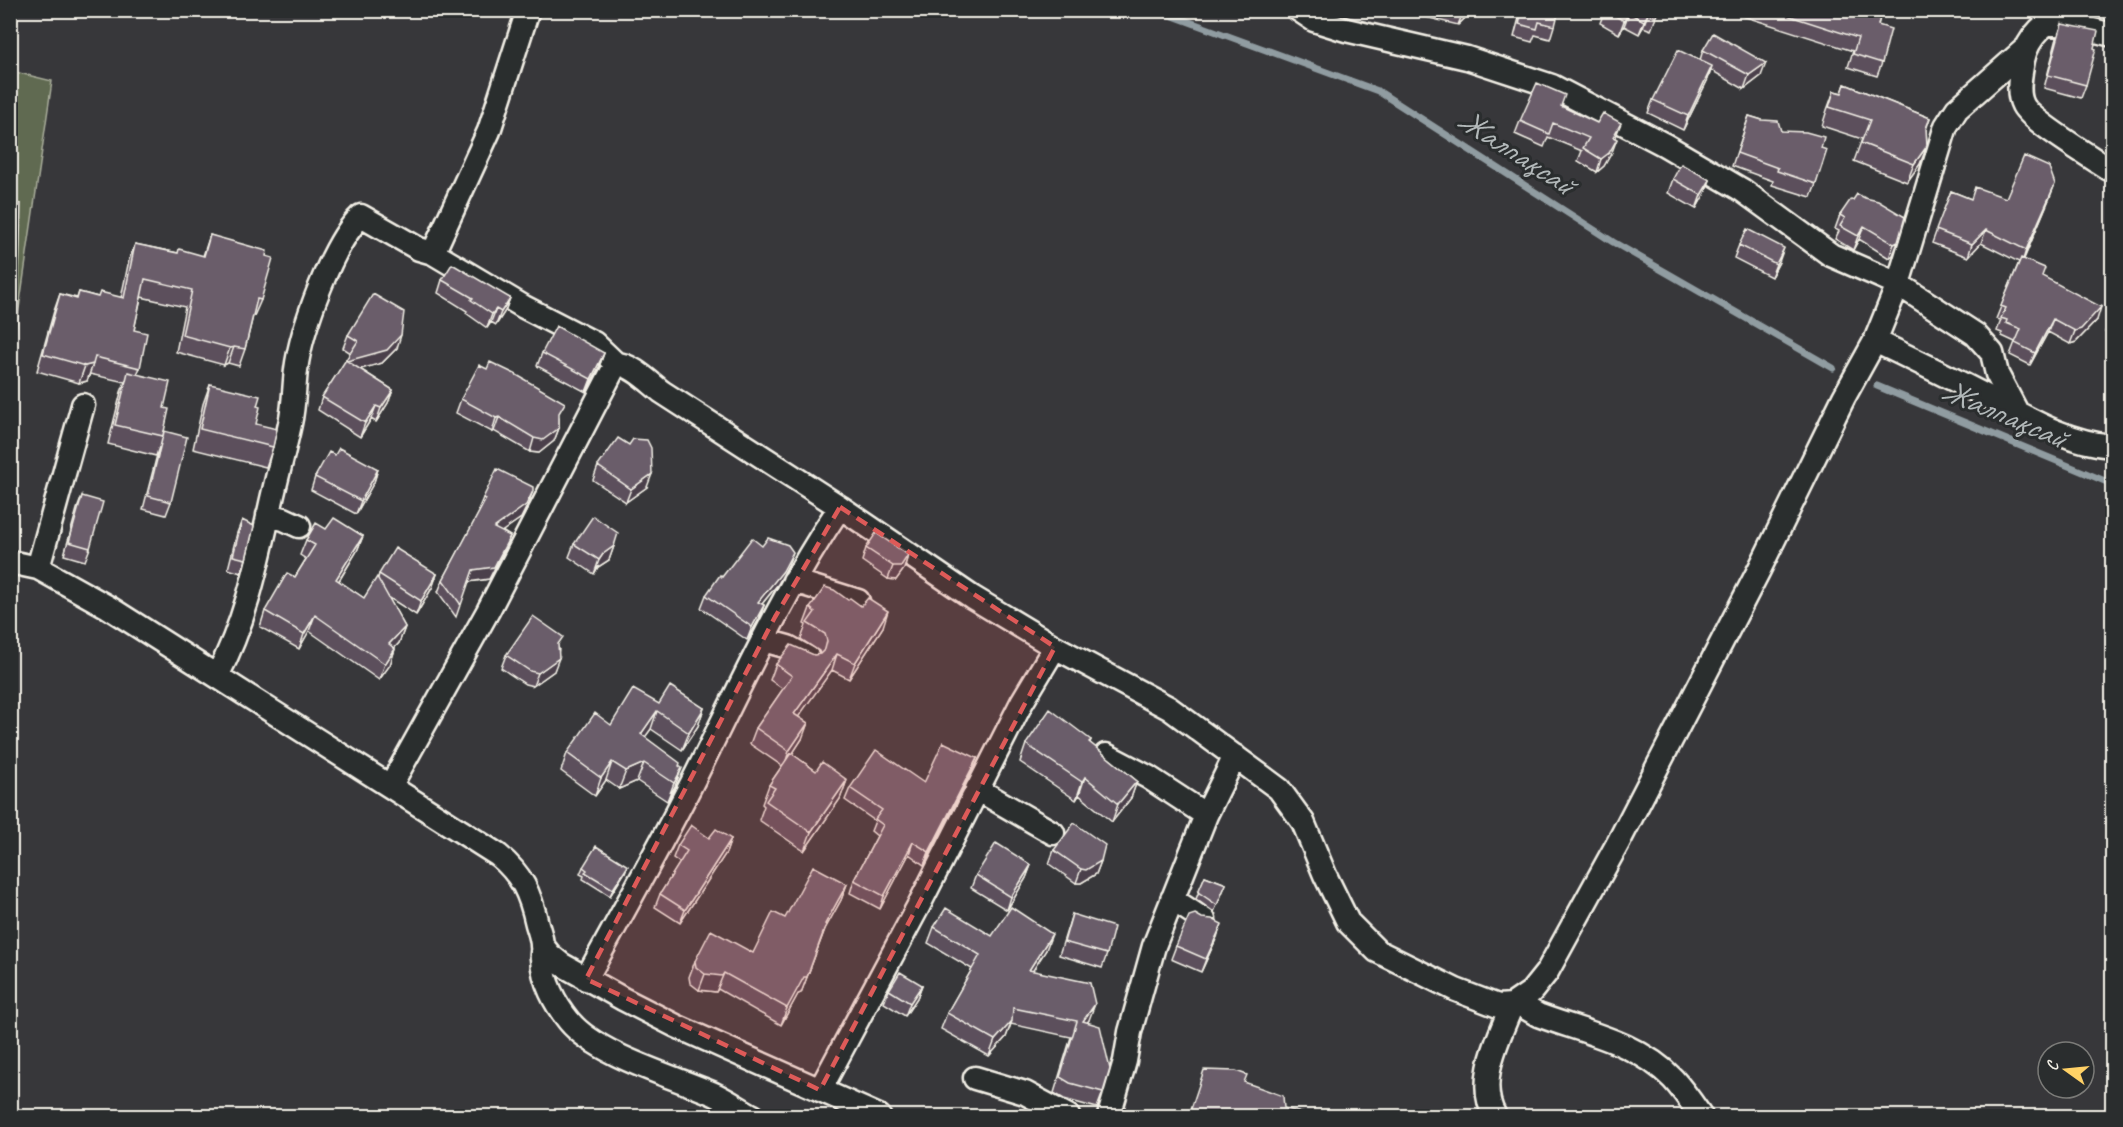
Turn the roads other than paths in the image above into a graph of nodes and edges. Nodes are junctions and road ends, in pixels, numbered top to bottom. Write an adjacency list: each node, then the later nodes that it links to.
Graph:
1 (528, 10): 8 (street)
2 (1299, 10): 9 (street)
3 (2068, 10): 4 (street)
4 (2046, 22): 5 (street); 6 (street)
5 (2112, 35)
6 (2025, 49): 7 (street); 9 (street)
7 (2109, 169)
8 (433, 253): 11 (street); 16 (street)
9 (1898, 284): 10 (street); 13 (street)
10 (1875, 341): 13 (street); 36 (street)
11 (616, 364): 15 (street); 28 (street)
12 (83, 405): 19 (street)
13 (2018, 414): 14 (street)
14 (2112, 446)
15 (840, 507): 20 (street); 23 (street)
16 (268, 515): 17 (street); 25 (street)
17 (299, 526)
18 (10, 562): 19 (street)
19 (38, 568): 25 (street)
20 (794, 581): 21 (street); 22 (street)
21 (858, 601)
22 (764, 640): 24 (street); 35 (street)
23 (1055, 647): 27 (street); 29 (street)
24 (808, 658)
25 (217, 676): 28 (street)
26 (1106, 755): 30 (street)
27 (1235, 756): 30 (street); 36 (street)
28 (391, 785): 34 (street)
29 (977, 789): 31 (street); 38 (street)
30 (1206, 815): 32 (street)
31 (1053, 833)
32 (1172, 899): 33 (street); 42 (street)
33 (1204, 920)
34 (542, 945): 35 (street); 39 (street)
35 (586, 979): 38 (street)
36 (1518, 1001): 43 (street); 44 (street)
37 (975, 1078): 41 (street)
38 (820, 1090): 40 (street)
39 (753, 1116)
40 (879, 1116)
41 (1068, 1116)
42 (1109, 1116)
43 (1495, 1116)
44 (1701, 1116)

